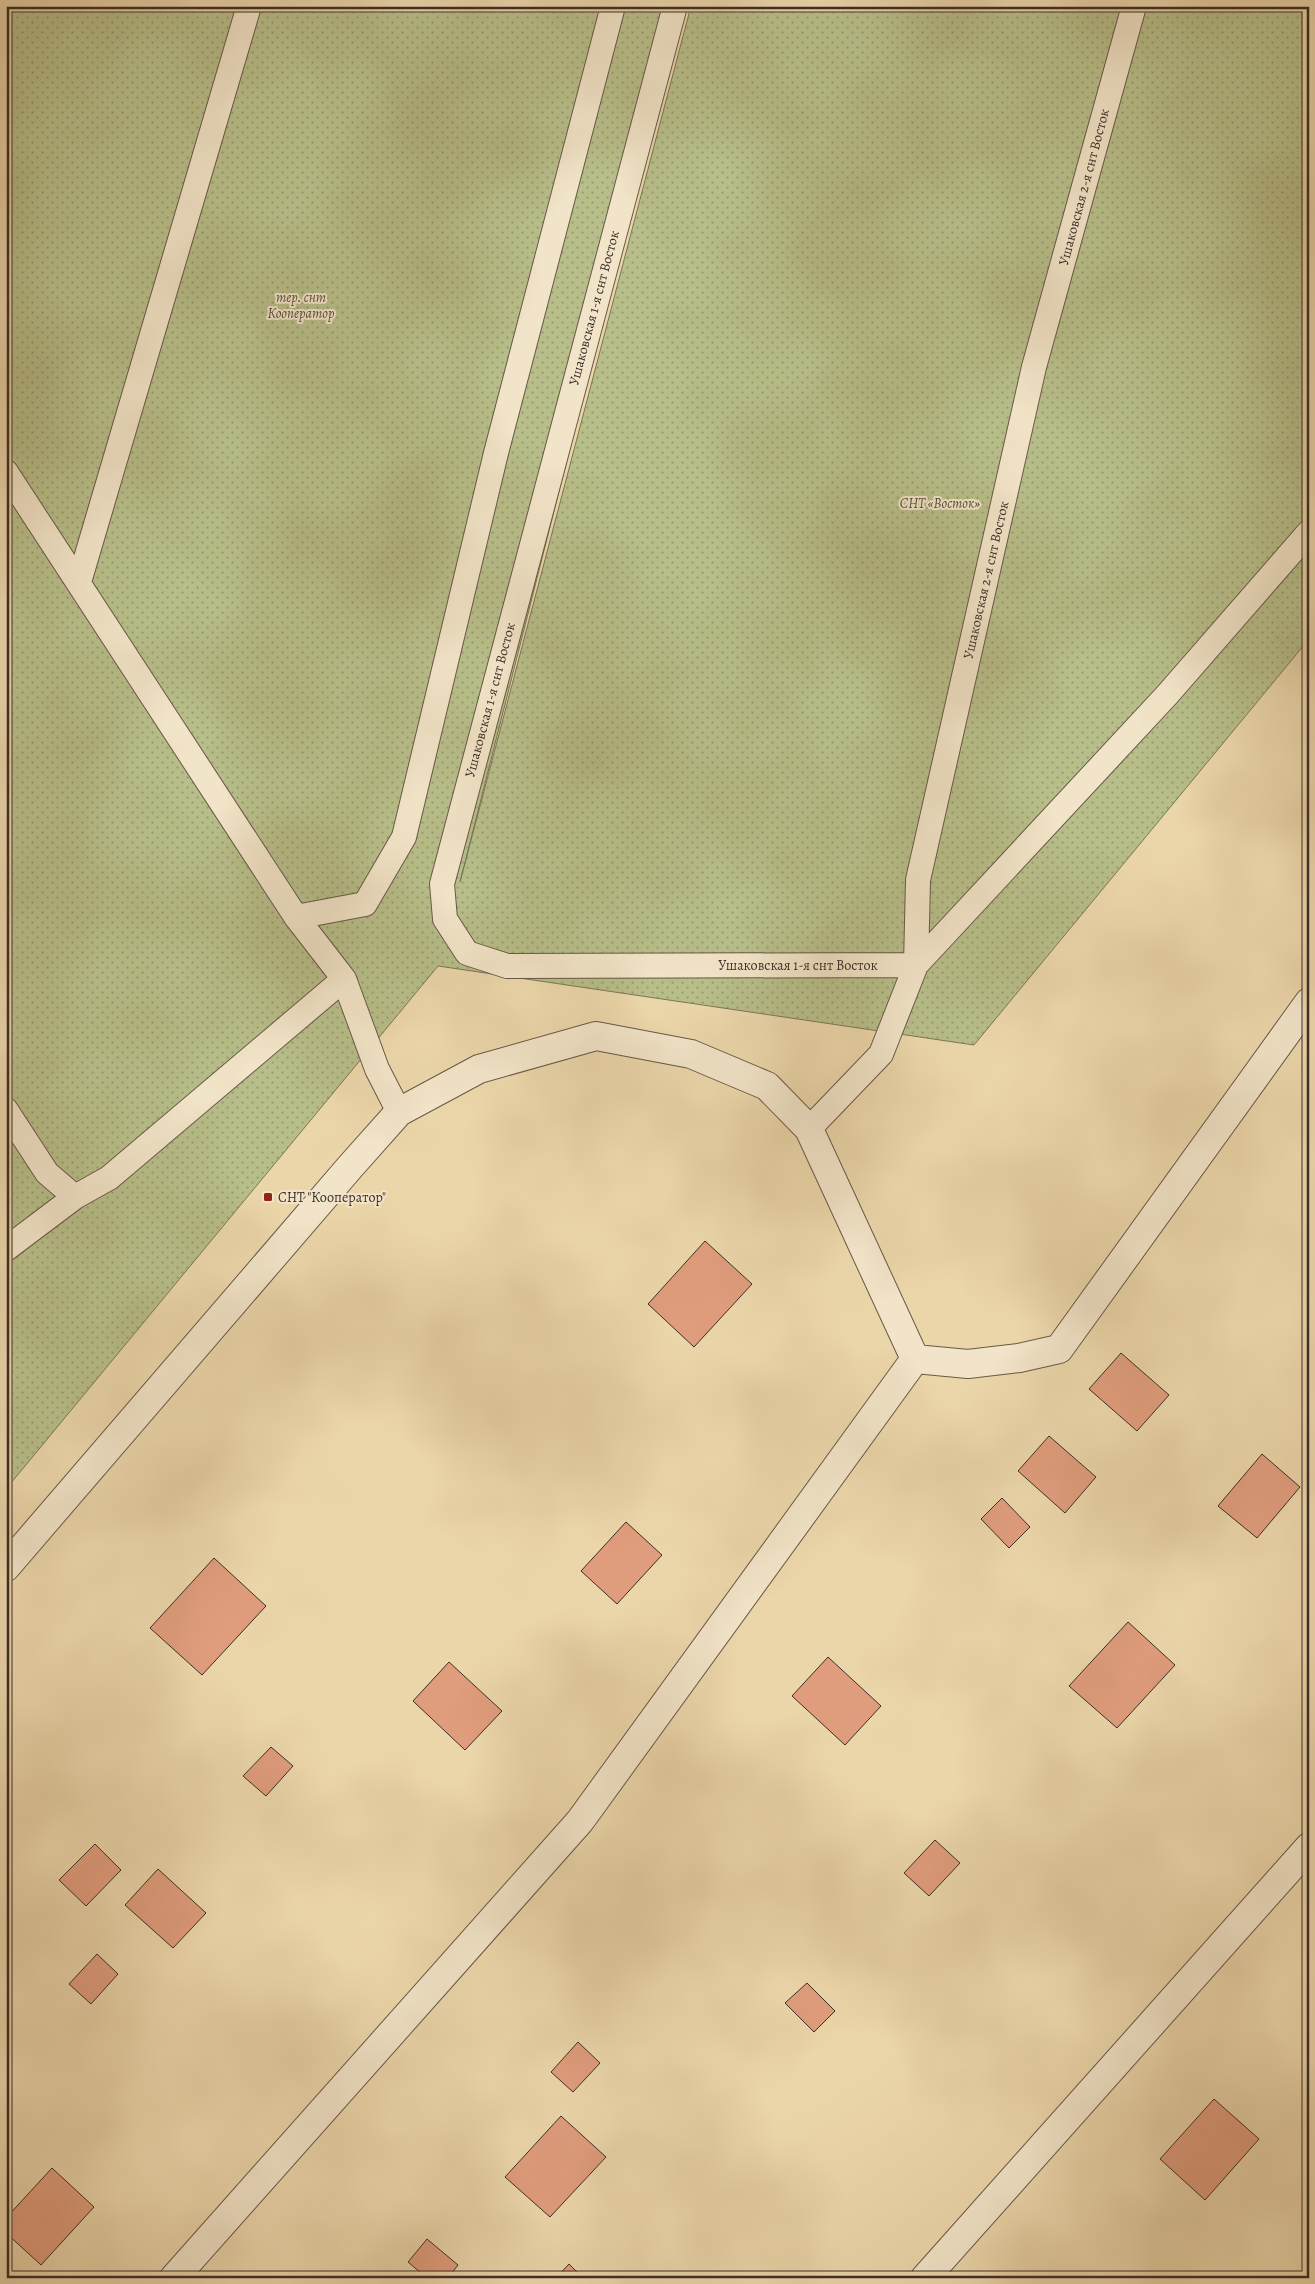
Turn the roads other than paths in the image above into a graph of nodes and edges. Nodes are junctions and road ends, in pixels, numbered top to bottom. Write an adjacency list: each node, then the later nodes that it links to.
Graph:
1 (249, 6): 7 (lane)
2 (613, 6): 8 (lane)
3 (675, 6): 9 (lane, Ушаковская 1-я снт Восток)
4 (1134, 6): 9 (lane, Ушаковская 2-я снт Восток)
5 (6, 472): 7 (lane)
6 (1309, 532): 9 (lane)
7 (79, 582): 8 (lane)
8 (296, 917): 10 (lane)
9 (916, 965): 14 (lane, Ушаковская 2-я снт Восток)
10 (344, 979): 13 (lane); 15 (lane)
11 (1309, 1002): 17 (street)
12 (6, 1110): 15 (lane)
13 (399, 1112): 14 (street); 18 (street)
14 (809, 1129): 17 (street)
15 (75, 1197): 16 (lane)
16 (6, 1250)
17 (915, 1360): 20 (street)
18 (6, 1567)
19 (1309, 1847): 21 (street)
20 (174, 2278)
21 (925, 2278)

